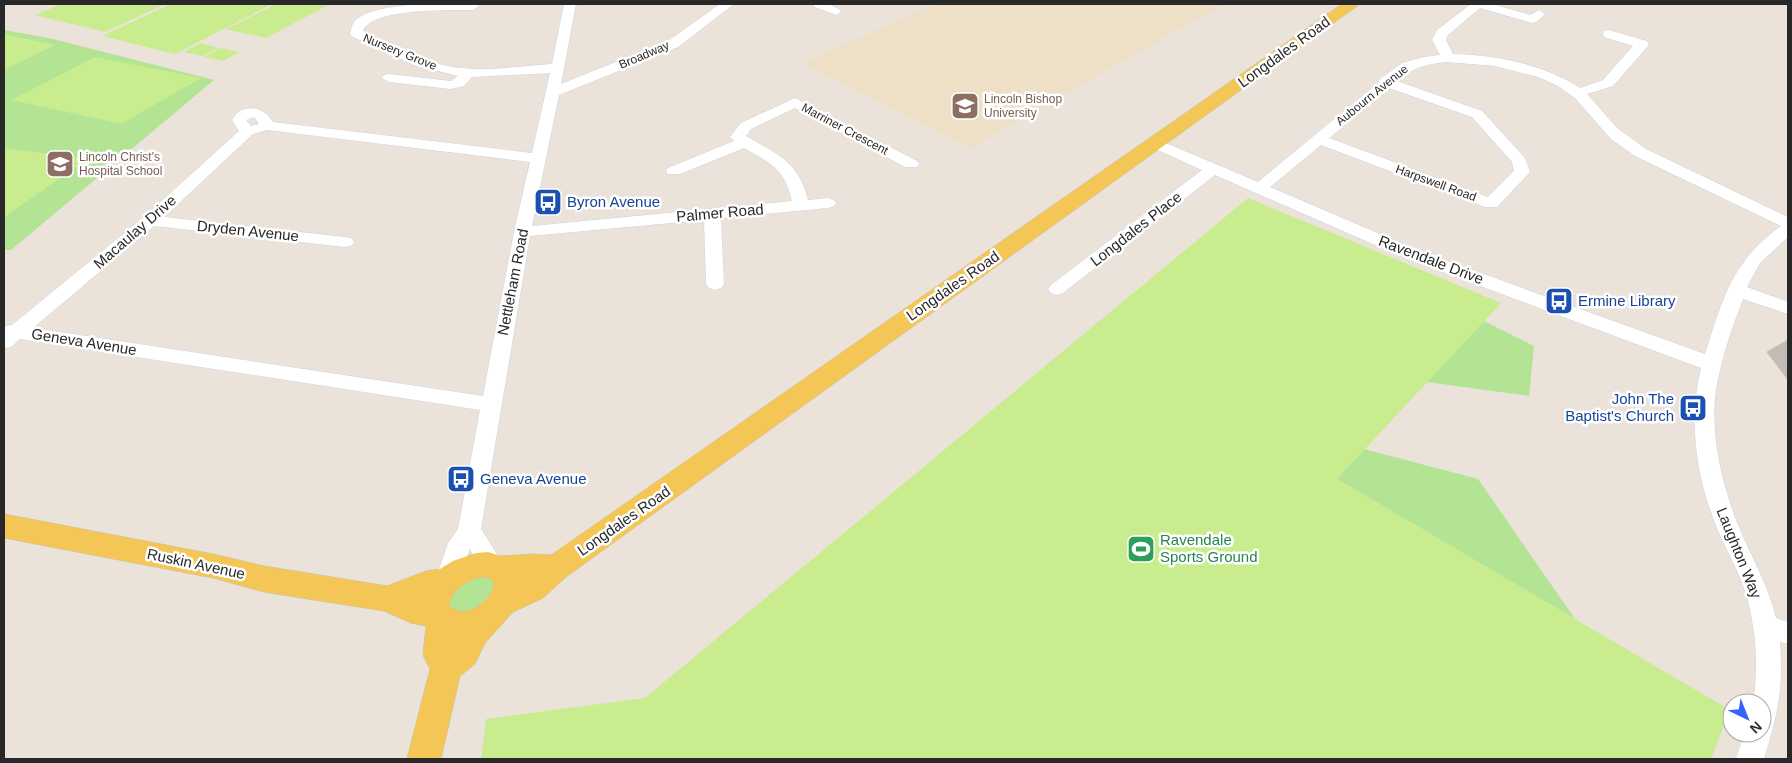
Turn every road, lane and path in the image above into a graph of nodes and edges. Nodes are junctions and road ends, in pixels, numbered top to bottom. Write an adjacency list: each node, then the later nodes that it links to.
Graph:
1 (570, 4): 11 (street, Nettleham Road)
2 (728, 4): 15 (street, Broadway)
3 (819, 4): 7 (street)
4 (1352, 4): 19 (main road, Longdales Road)
5 (1479, 4): 8 (street); 10 (street)
6 (473, 6): 12 (street, Nursery Grove)
7 (836, 10)
8 (1539, 14)
9 (1609, 34): 16 (street)
10 (1448, 58): 14 (street, Aubourn Avenue); 16 (street, Aubourn Avenue)
11 (558, 68): 12 (street, Nursery Grove); 15 (street, Nettleham Road)
12 (469, 73): 13 (street)
13 (389, 78)
14 (1385, 82): 17 (street, Aubourn Avenue); 17 (street, Harpswell Road)
15 (552, 93): 20 (street, Nettleham Road)
16 (1578, 93): 29 (street, Aubourn Avenue)
17 (1318, 140): 24 (street, Aubourn Avenue)
18 (745, 142): 21 (street, Marriner Crescent); 23 (street); 26 (street)
19 (1156, 144): 22 (street, Ravendale Drive); 43 (main road, Longdales Road)
20 (538, 158): 28 (street, Macaulay Drive); 31 (street, Nettleham Road)
21 (911, 164)
22 (1214, 168): 24 (street, Ravendale Drive); 34 (street, Longdales Place)
23 (674, 172)
24 (1260, 188): 38 (street, Ravendale Drive)
25 (828, 203): 26 (street, Palmer Road)
26 (801, 206): 27 (street, Palmer Road)
27 (712, 214): 31 (street, Palmer Road); 33 (street)
28 (150, 221): 32 (street, Dryden Avenue); 37 (street, Macaulay Drive)
29 (1788, 223)
30 (1788, 229): 35 (street, Laughton Way)
31 (522, 232): 39 (street, Nettleham Road)
32 (345, 242)
33 (715, 284)
34 (1057, 289)
35 (1736, 290): 36 (street); 38 (street, Laughton Way)
36 (1788, 308)
37 (8, 335): 39 (street, Geneva Avenue)
38 (1711, 364): 48 (street, Laughton Way)
39 (490, 404): 41 (street, Nettleham Road)
40 (4, 526): 45 (main road, Ruskin Avenue)
41 (469, 532): 42 (street); 44 (street, Nettleham Road)
42 (496, 567): 43 (main road); 44 (main road); 46 (main road)
43 (555, 568): 46 (main road, Longdales Road)
44 (447, 579): 45 (main road); 47 (main road)
45 (388, 599): 47 (main road, Ruskin Avenue)
46 (495, 610): 47 (main road); 50 (main road)
47 (440, 617): 50 (main road)
48 (1764, 626): 49 (street); 51 (street, Laughton Way)
49 (1788, 633)
50 (446, 668): 53 (main road)
51 (1769, 693)
52 (1755, 743): 54 (street)
53 (424, 759)
54 (1750, 759)

